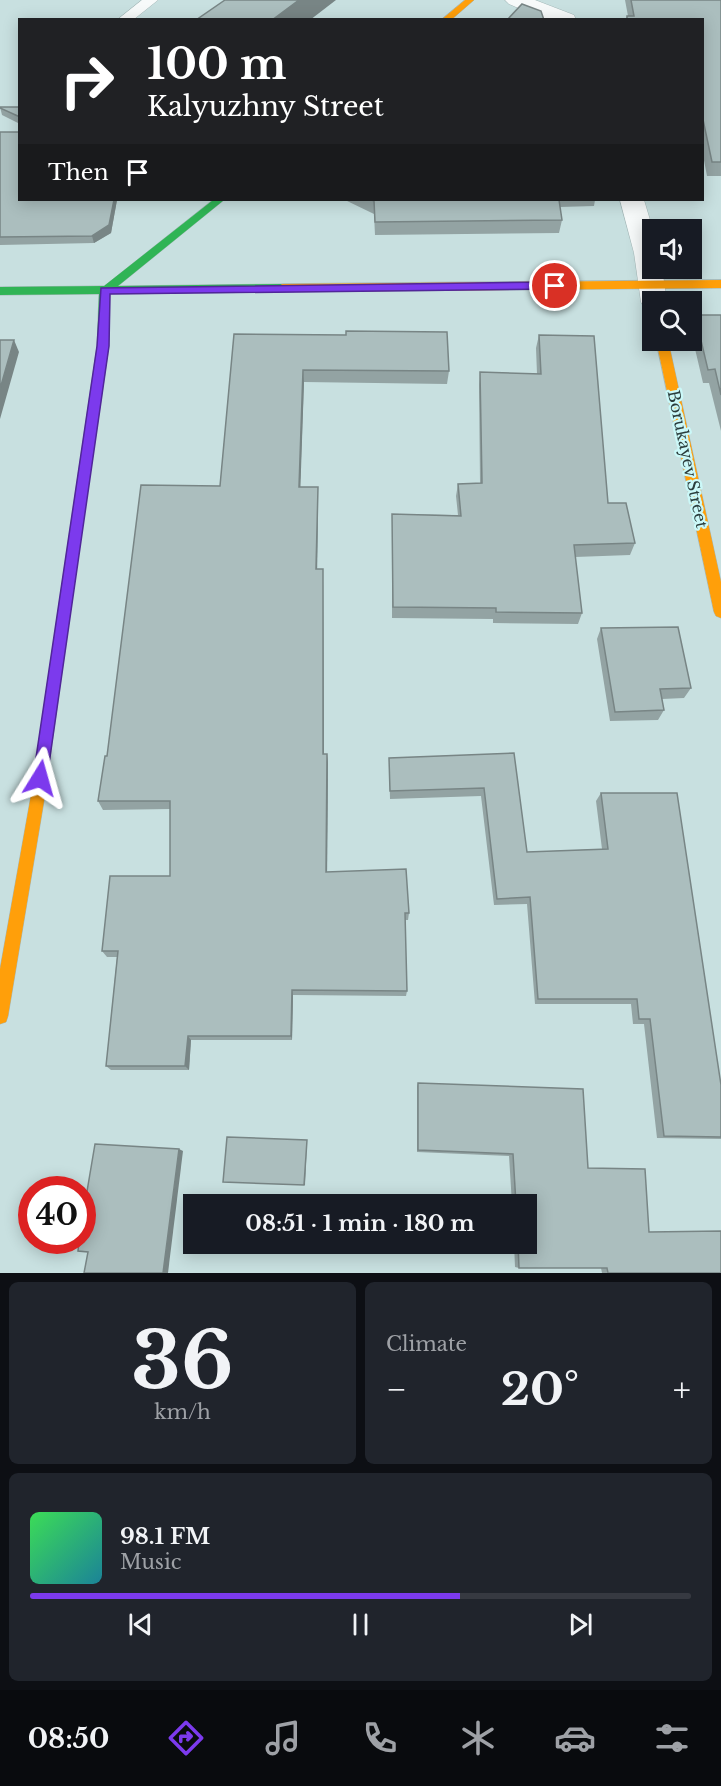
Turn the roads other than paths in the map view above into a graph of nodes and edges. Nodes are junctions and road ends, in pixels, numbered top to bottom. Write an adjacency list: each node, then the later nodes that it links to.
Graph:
1 (152, 0): 4 (lane)
2 (470, 0): 5 (street)
3 (516, 0): 6 (street)
4 (127, 18)
5 (448, 18)
6 (561, 18)
7 (218, 201): 11 (street)
8 (632, 201): 12 (street)
9 (721, 284): 13 (street)
10 (0, 291): 11 (street)
11 (105, 291): 14 (street); 17 (street)
12 (652, 291)
13 (667, 291)
14 (642, 293)
15 (664, 351): 16 (street, Borukayev Street)
16 (721, 612)
17 (0, 1016)

